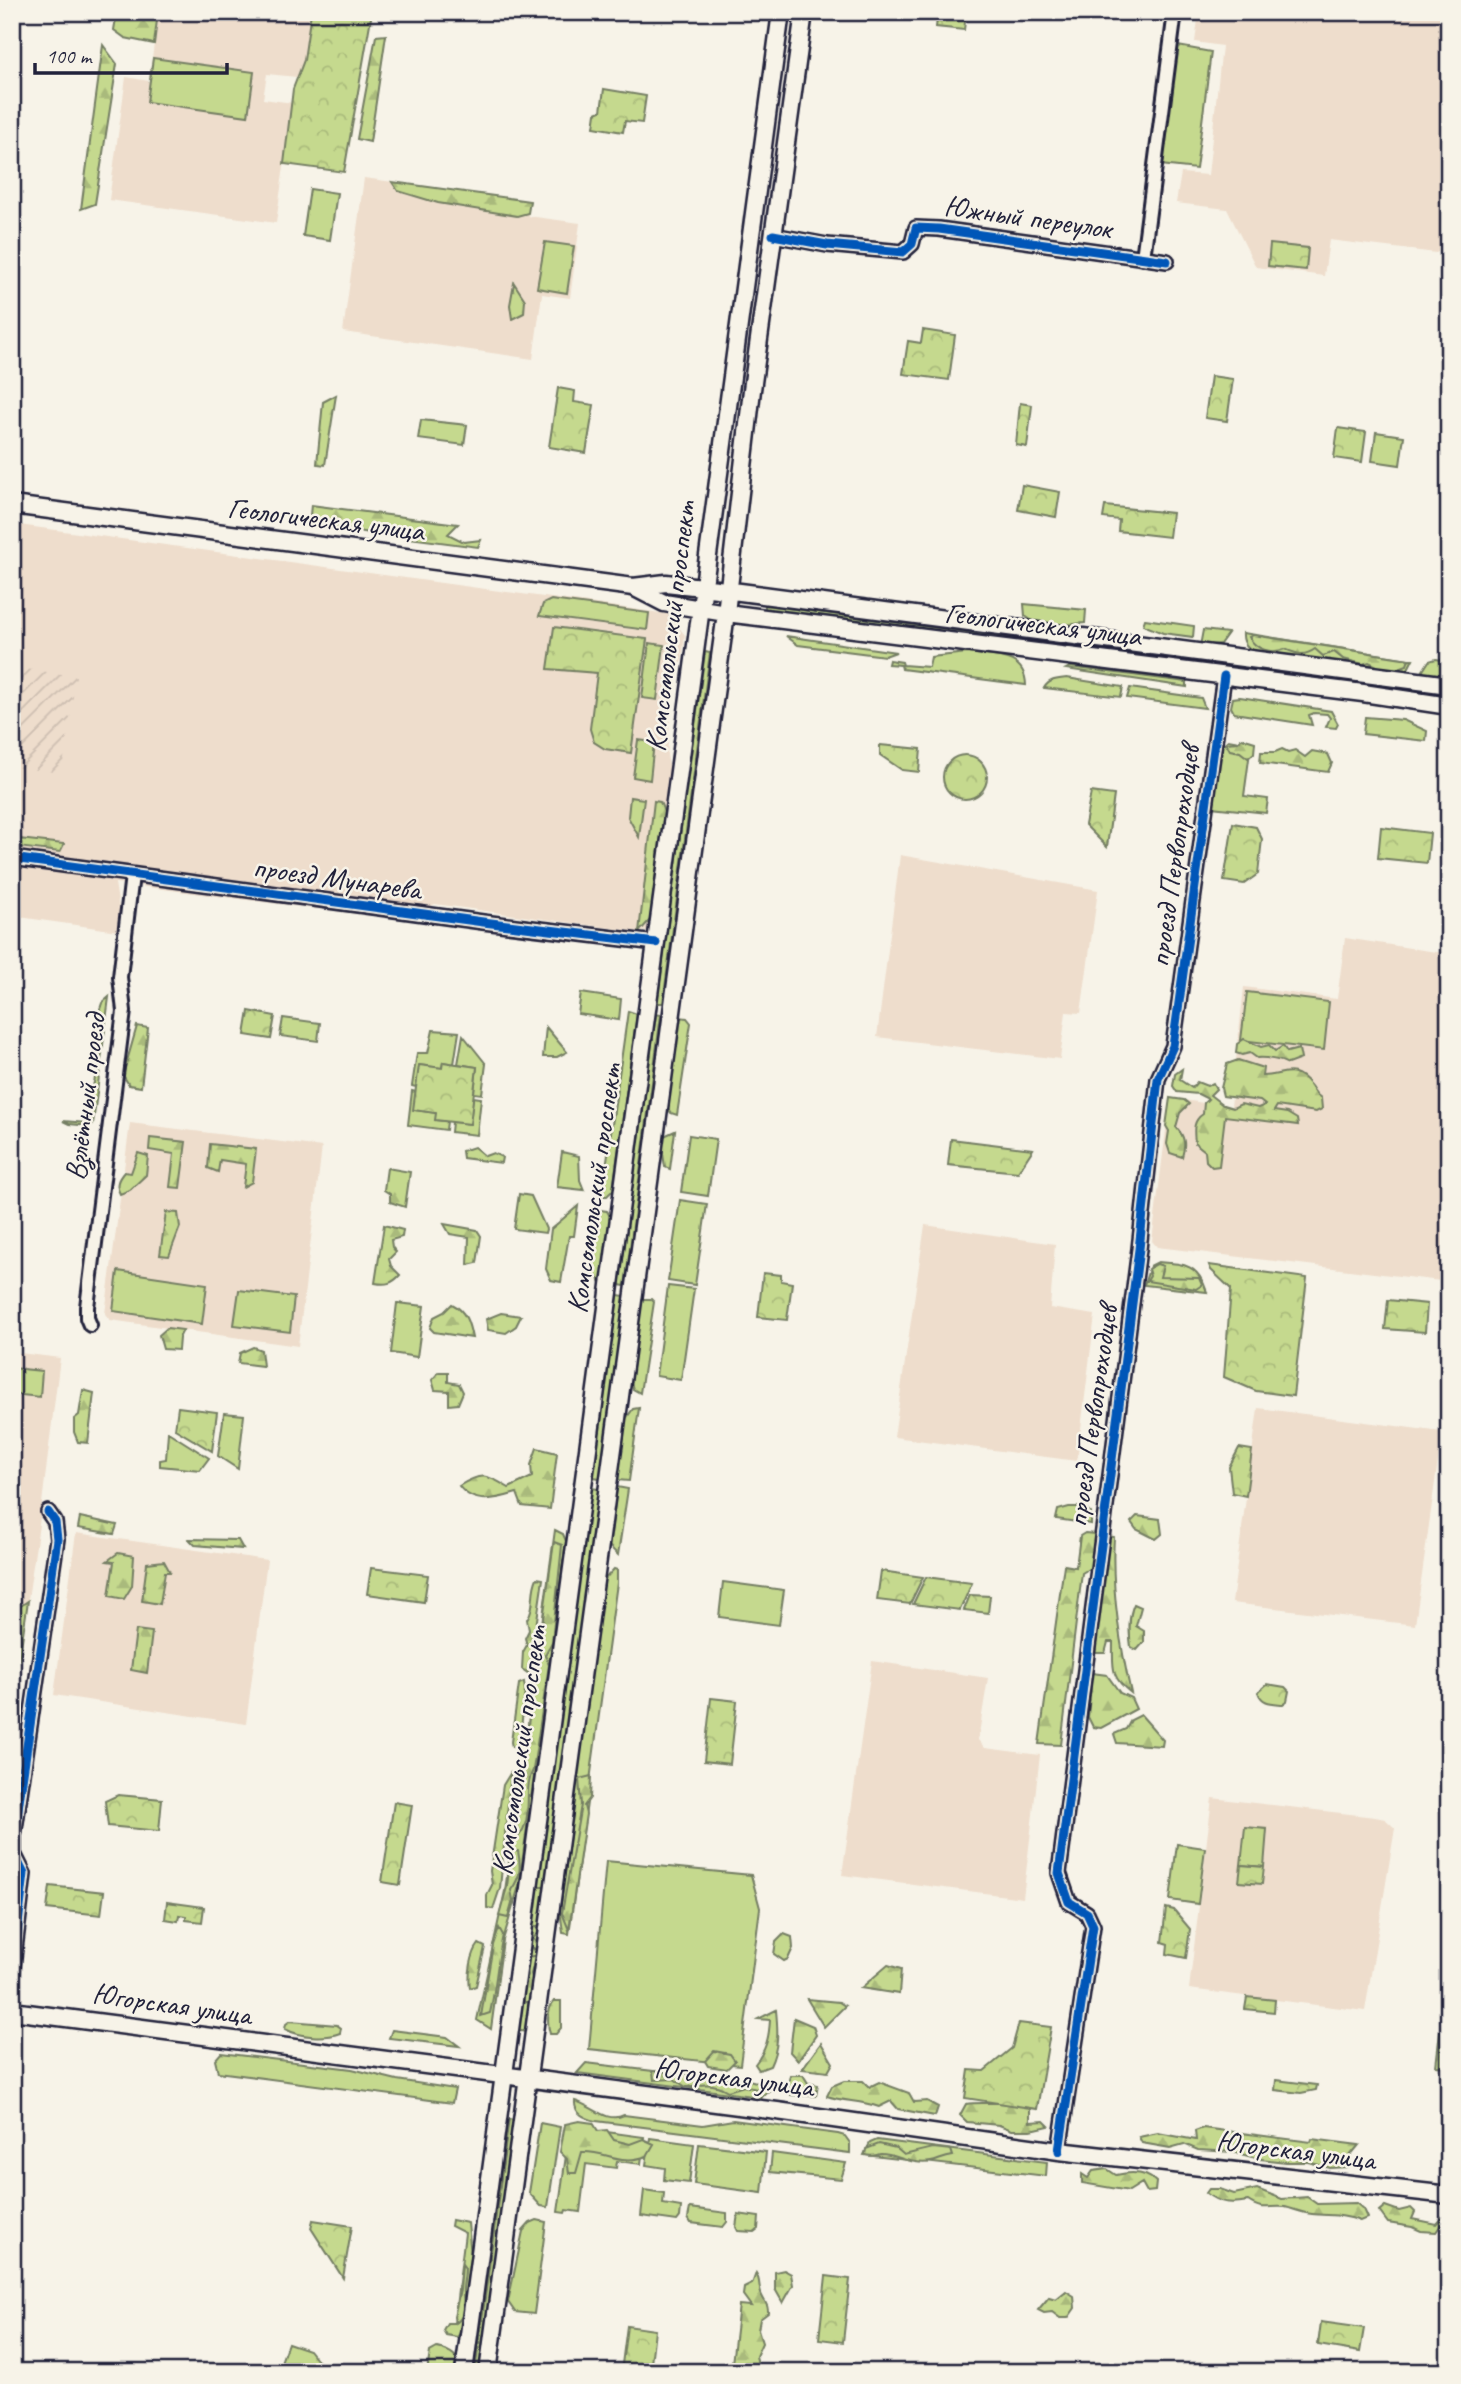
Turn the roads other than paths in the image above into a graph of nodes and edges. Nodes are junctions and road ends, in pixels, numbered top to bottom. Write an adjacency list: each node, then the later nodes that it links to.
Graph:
1 (781, 12): 4 (main road, Комсомольский проспект)
2 (804, 12): 5 (main road, Комсомольский проспект)
3 (1175, 12): 7 (street)
4 (763, 138): 5 (main road); 11 (main road, Комсомольский проспект)
5 (786, 142): 6 (main road, Комсомольский проспект)
6 (773, 235): 7 (street, Южный переулок); 12 (main road, Комсомольский проспект)
7 (1143, 258): 8 (street, Южный переулок)
8 (1167, 261)
9 (12, 505): 10 (main road, Геологическая улица)
10 (633, 587): 11 (main road, Геологическая улица); 13 (main road, Геологическая улица)
11 (702, 587): 12 (main road, Геологическая улица); 13 (main road, Комсомольский проспект)
12 (729, 591): 14 (main road, Комсомольский проспект); 16 (main road, Геологическая улица)
13 (699, 609): 14 (main road, Геологическая улица); 20 (main road, Комсомольский проспект)
14 (726, 613): 15 (main road, Геологическая улица); 26 (main road, Комсомольский проспект)
15 (1224, 676): 17 (main road, Геологическая улица); 27 (street, проезд Первопроходцев)
16 (1449, 685)
17 (1449, 706)
18 (12, 858): 19 (street, проезд Мунарева)
19 (132, 875): 20 (street, проезд Мунарева); 21 (street, Взлётный проезд)
20 (656, 943): 25 (main road, Комсомольский проспект)
21 (90, 1325)
22 (48, 1512): 23 (street)
23 (12, 1974)
24 (12, 2011): 25 (main road, Югорская улица)
25 (503, 2075): 26 (main road, Югорская улица); 29 (main road, Комсомольский проспект)
26 (528, 2078): 27 (main road, Югорская улица); 30 (main road, Комсомольский проспект)
27 (1059, 2151): 28 (main road, Югорская улица)
28 (1449, 2195)
29 (464, 2372)
30 (488, 2372)

